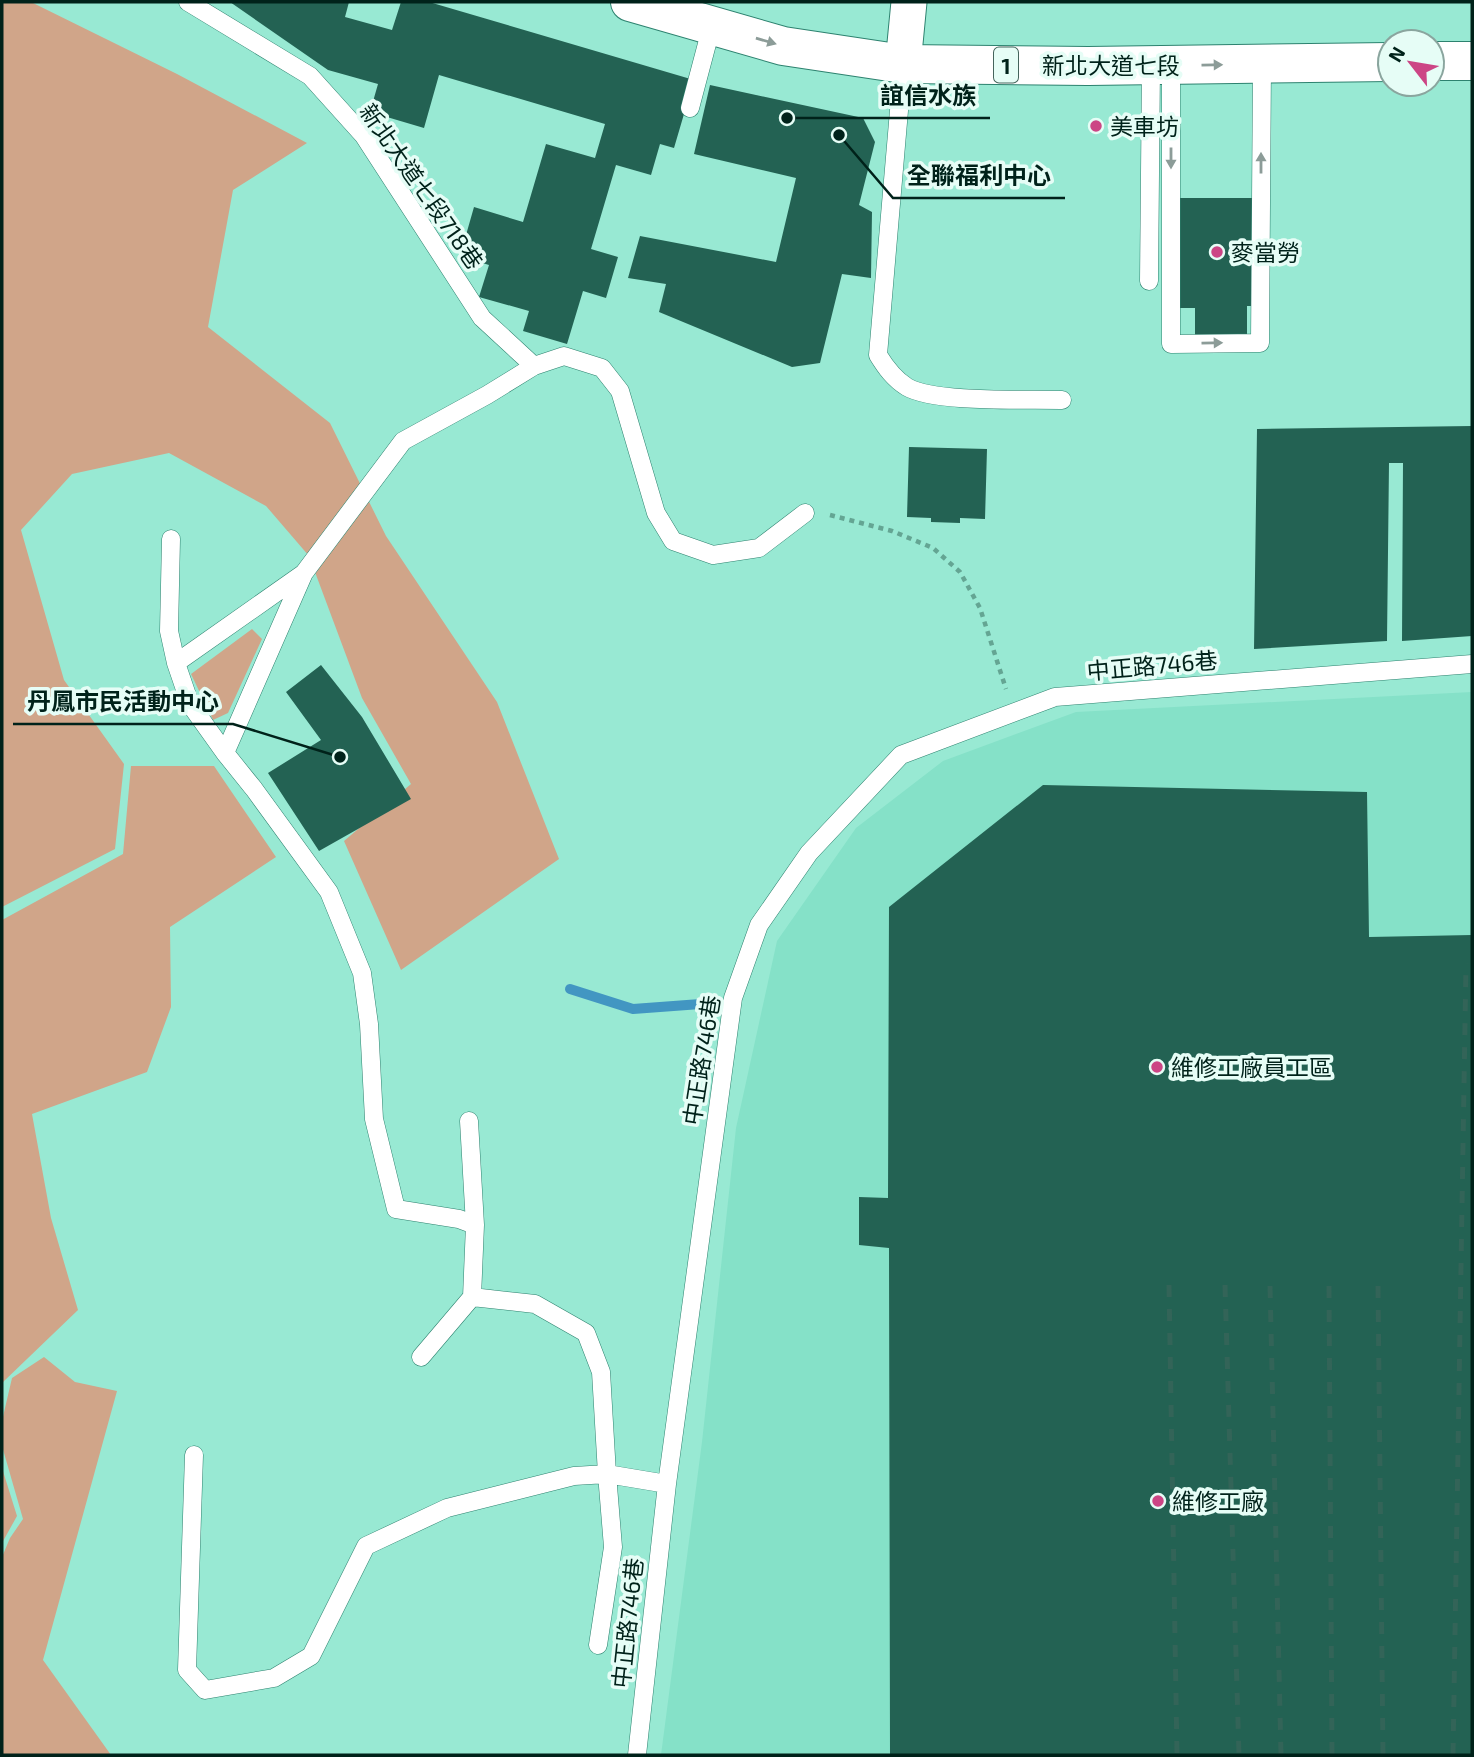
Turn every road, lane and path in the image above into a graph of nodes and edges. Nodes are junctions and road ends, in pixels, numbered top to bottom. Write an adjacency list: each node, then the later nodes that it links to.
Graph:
1 (188, 2): 13 (lane, 新北大道七段718巷)
2 (629, 2): 4 (main road, 新北大道七段 / 1)
3 (909, 2): 8 (street)
4 (712, 25): 8 (main road, 新北大道七段 / 1, one-way to 8); 11 (lane)
5 (1446, 61): 6 (main road)
6 (1472, 61)
7 (1376, 62): 9 (main road, 新北大道七段 / 1)
8 (903, 64): 10 (main road, 新北大道七段 / 1); 14 (lane)
9 (1262, 64): 10 (main road, 新北大道七段 / 1, one-way to 9); 10 (lane, one-way to 9)
10 (1161, 66): 12 (lane)
11 (690, 108)
12 (1149, 281)
13 (534, 366): 15 (lane); 17 (lane)
14 (1062, 400)
15 (805, 513): 20 (path)
16 (171, 540): 18 (lane)
17 (304, 573): 18 (lane); 21 (lane)
18 (176, 663): 21 (lane)
19 (1472, 664): 20 (lane, 中正路746巷)
20 (1014, 713): 28 (lane, 中正路746巷)
21 (225, 753): 23 (lane)
22 (469, 1121): 23 (lane)
23 (475, 1225): 24 (lane)
24 (472, 1297): 25 (lane); 27 (lane)
25 (421, 1357)
26 (194, 1455): 27 (lane)
27 (607, 1474): 28 (lane); 29 (lane)
28 (667, 1484): 30 (lane, 中正路746巷)
29 (598, 1645)
30 (637, 1755)

